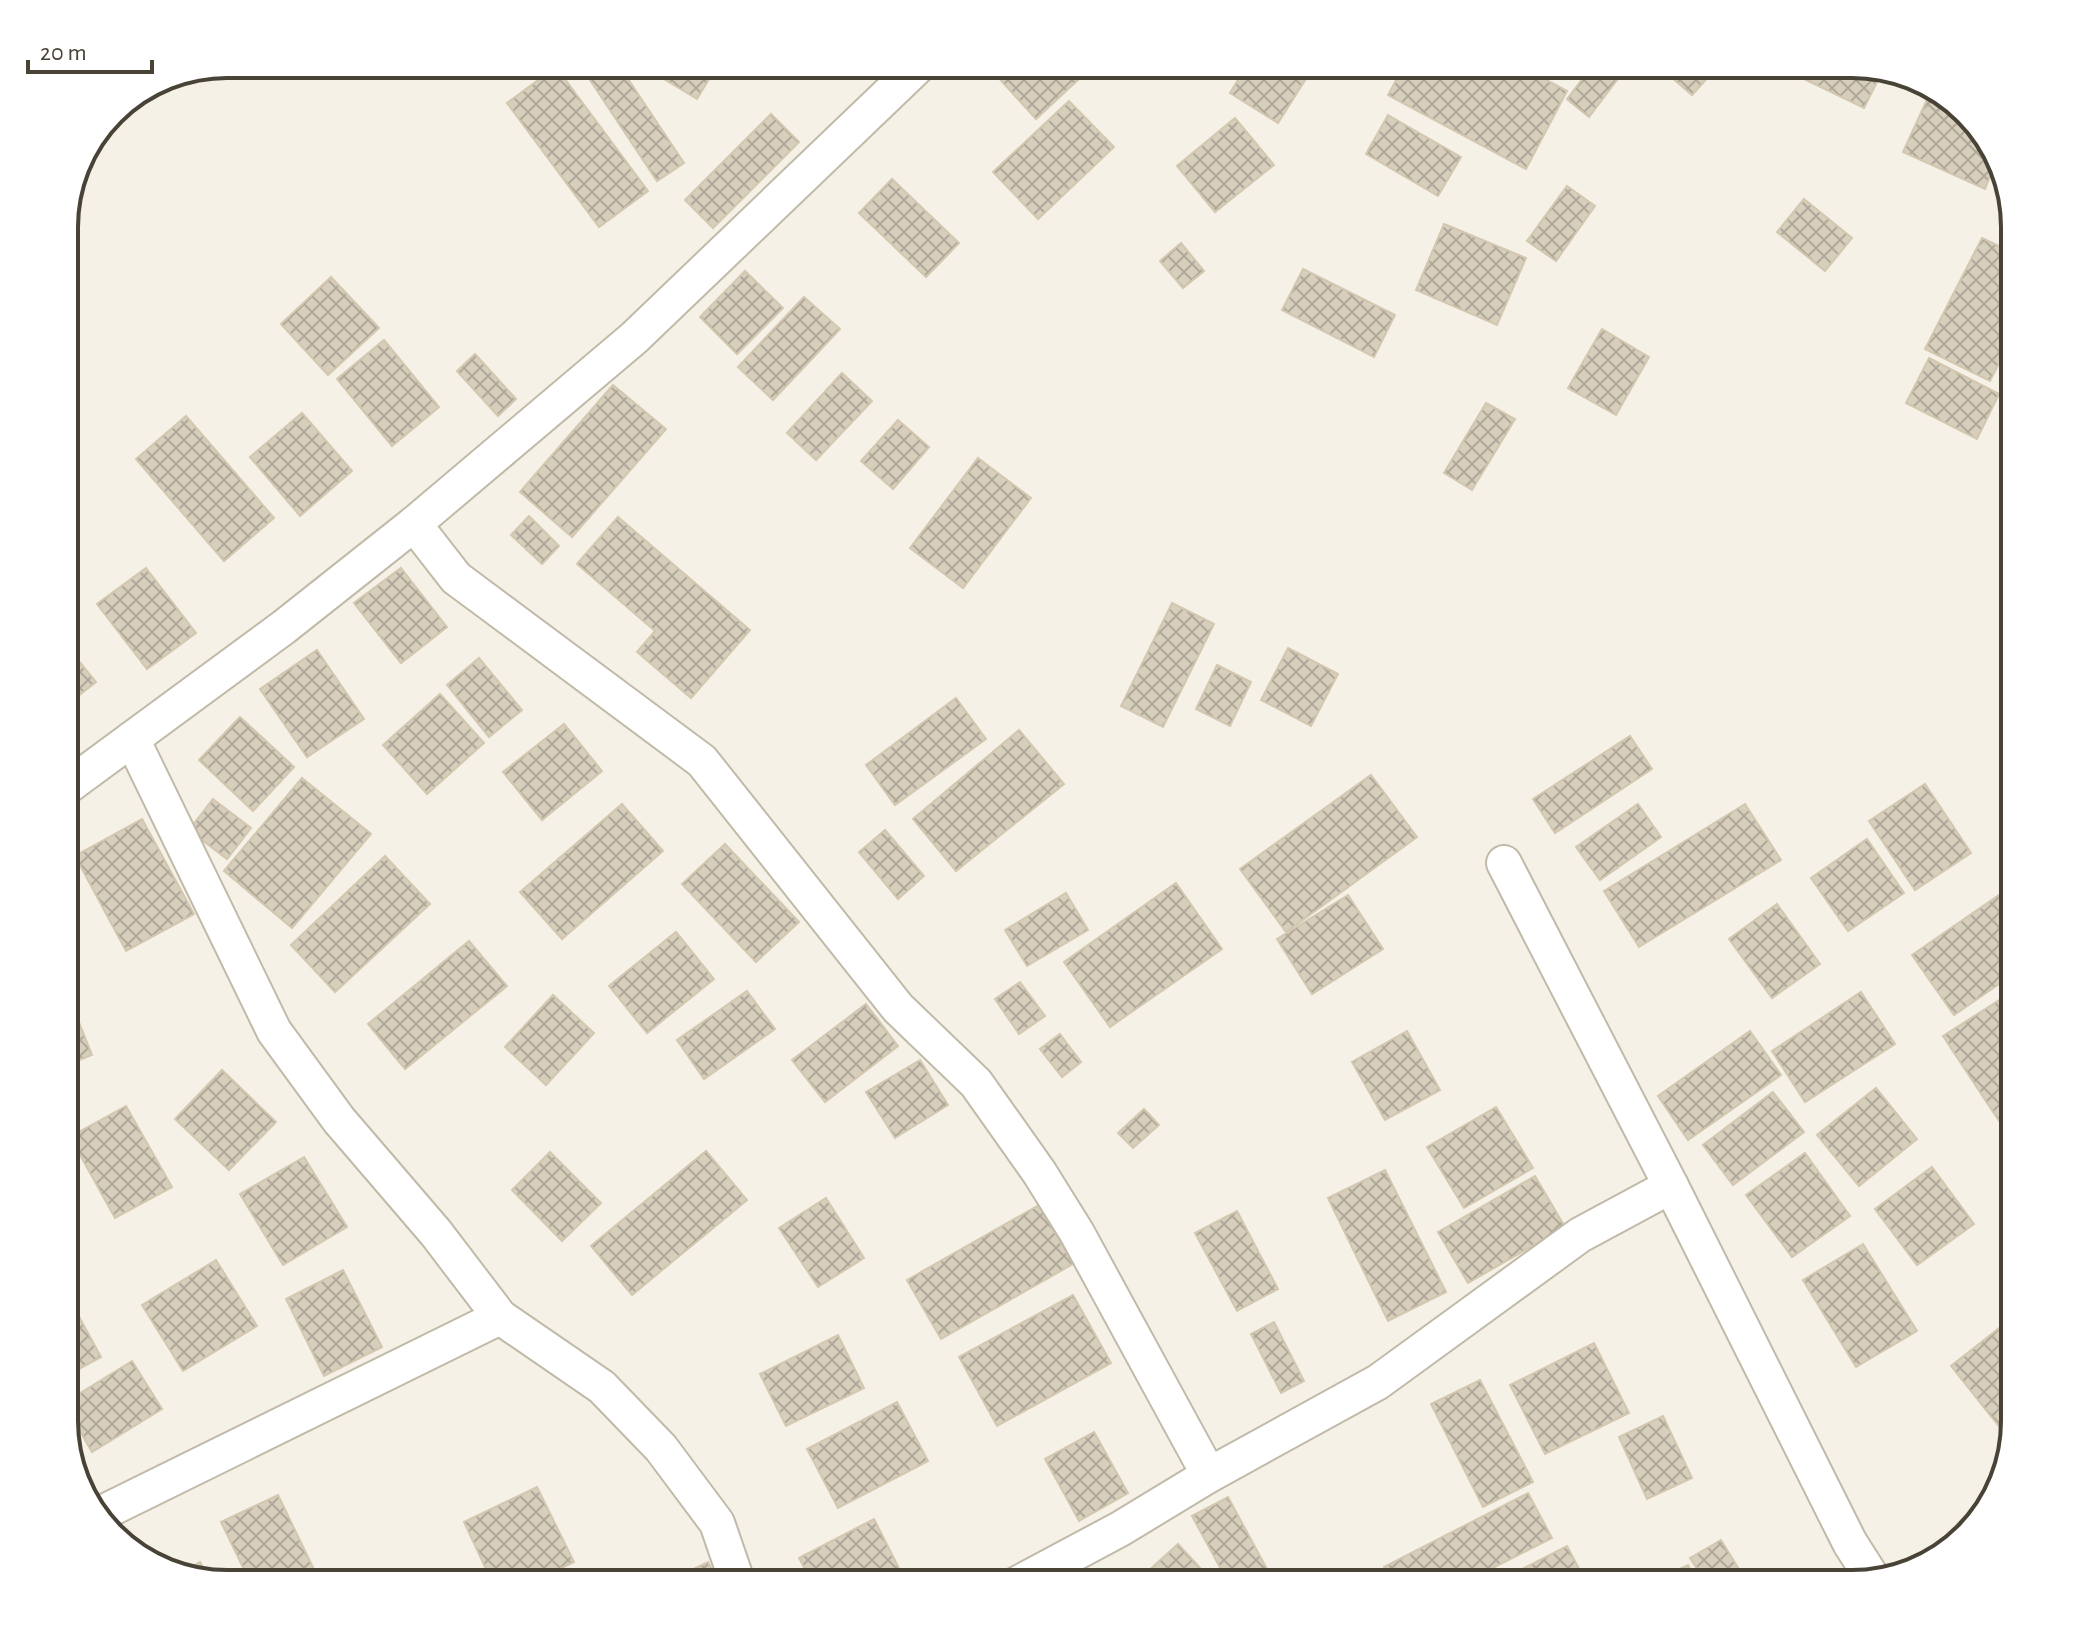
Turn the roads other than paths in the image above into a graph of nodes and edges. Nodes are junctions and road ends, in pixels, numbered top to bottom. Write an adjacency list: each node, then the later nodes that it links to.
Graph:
1 (905, 78): 2 (street)
2 (414, 524): 3 (street); 8 (street)
3 (132, 739): 4 (street); 7 (street)
4 (78, 779)
5 (1504, 863): 6 (street)
6 (1671, 1186): 8 (street); 10 (street)
7 (500, 1317): 9 (street); 11 (street)
8 (1209, 1475): 12 (street)
9 (108, 1510)
10 (1867, 1569)
11 (733, 1570)
12 (1043, 1570)

